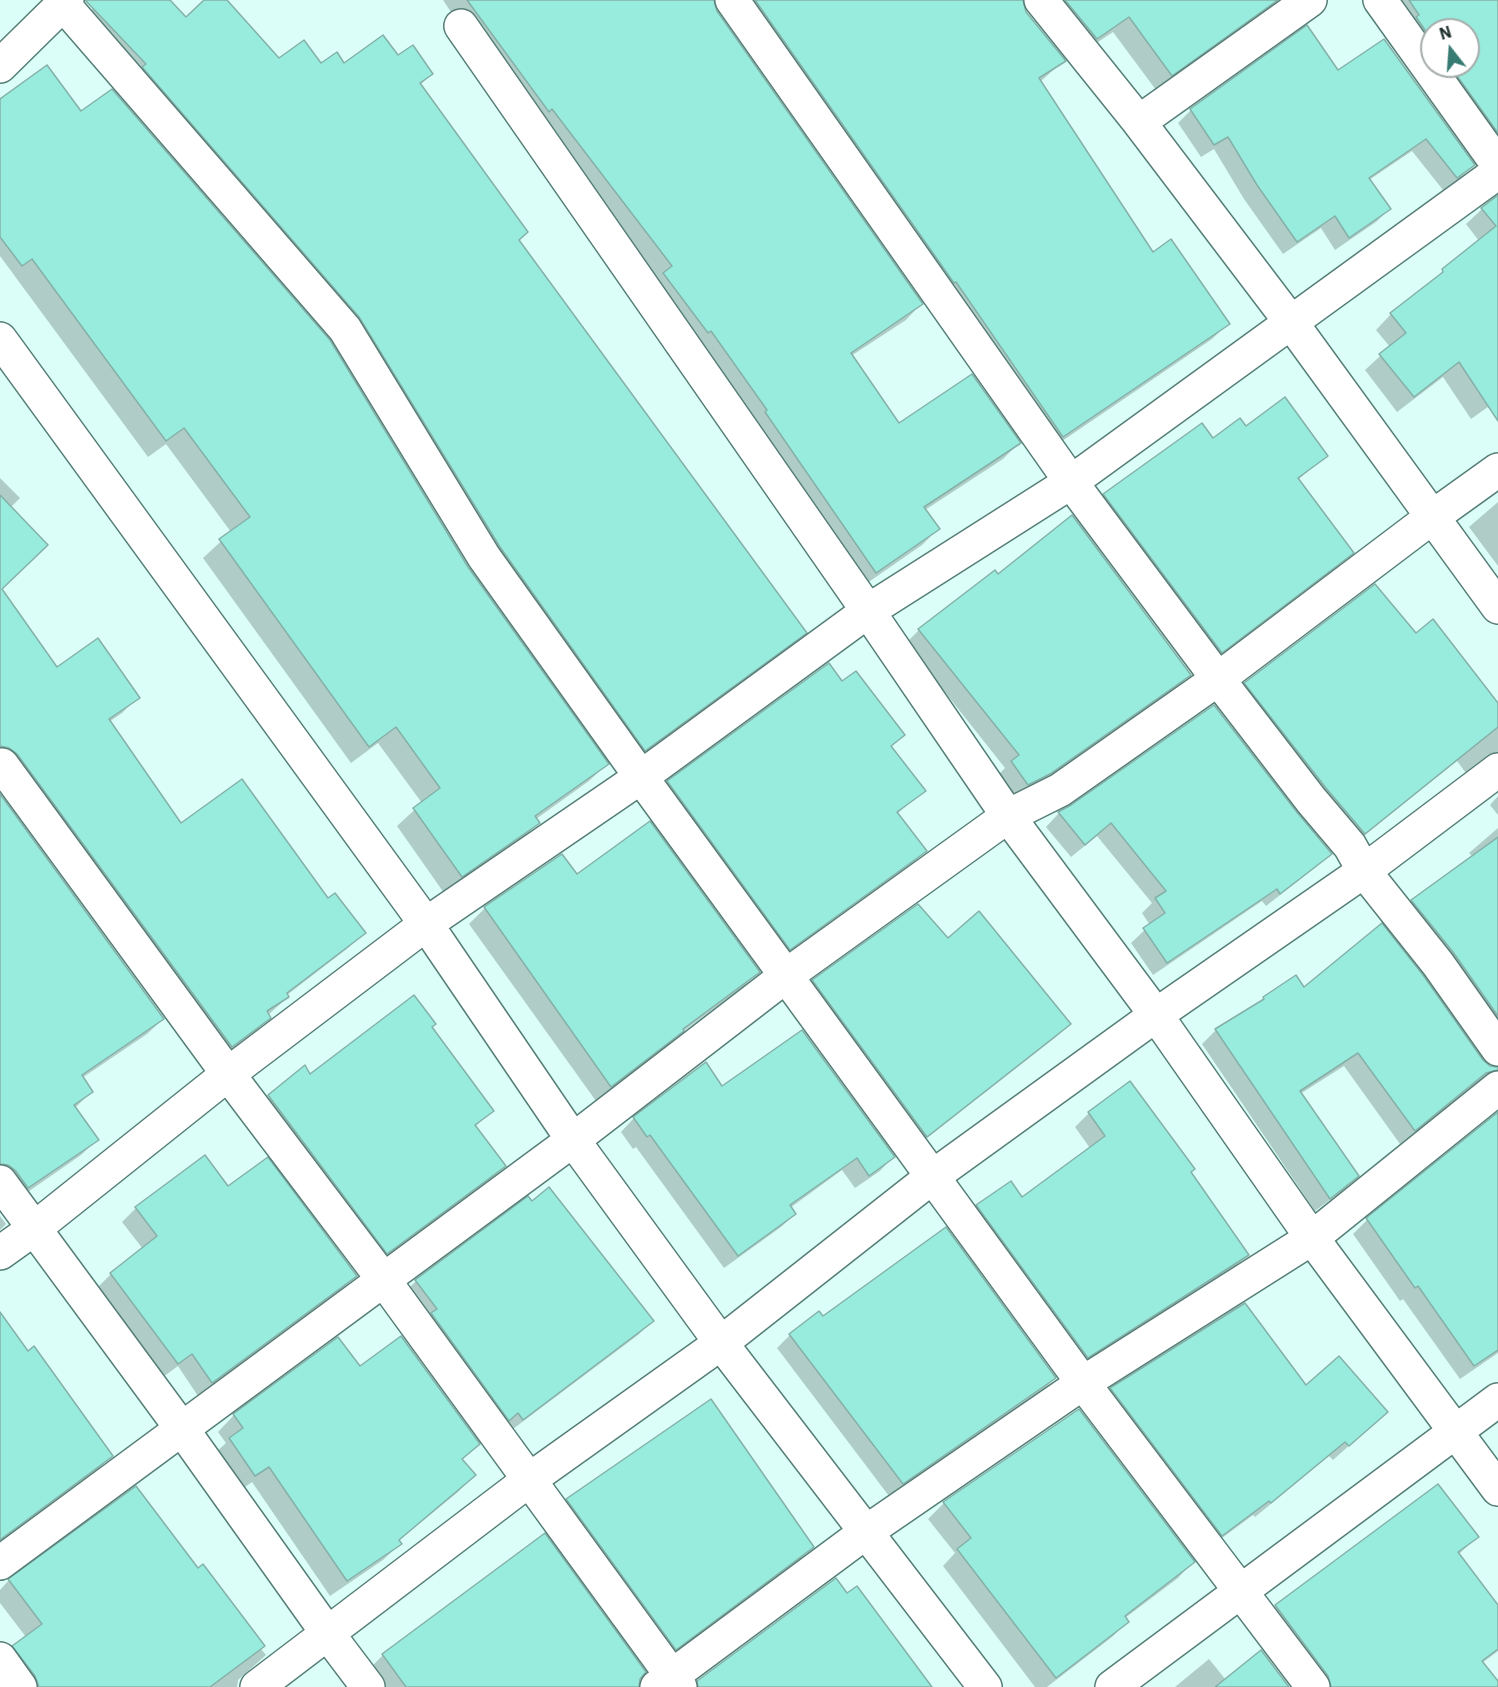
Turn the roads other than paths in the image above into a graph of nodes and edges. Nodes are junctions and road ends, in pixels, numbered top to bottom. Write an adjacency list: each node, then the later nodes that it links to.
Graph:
1 (732, 0): 14 (street)
2 (1041, 0): 8 (street)
3 (1310, 0): 8 (street)
4 (1380, 0): 9 (street)
5 (65, 2): 7 (street); 21 (street)
6 (461, 27): 17 (street)
7 (0, 66)
8 (1138, 122): 11 (street)
9 (1498, 165)
10 (1498, 172): 11 (street)
11 (1290, 321): 14 (street); 15 (street)
12 (0, 339): 24 (street)
13 (1498, 470): 15 (street)
14 (1071, 482): 17 (street); 18 (street)
15 (1431, 518): 16 (street); 18 (street)
16 (1498, 607)
17 (868, 611): 21 (street); 22 (street)
18 (1218, 679): 22 (street); 23 (street)
19 (2, 765): 28 (street)
20 (1498, 770): 23 (street)
21 (641, 777): 24 (street); 25 (street)
22 (1008, 816): 25 (street); 26 (street)
23 (1364, 871): 26 (street); 27 (street)
24 (426, 924): 28 (street); 30 (street)
25 (787, 975): 30 (street); 31 (street)
26 (1156, 1015): 31 (street); 34 (street)
27 (1498, 1049)
28 (228, 1074): 33 (street); 36 (street)
29 (1498, 1088): 34 (street)
30 (573, 1140): 36 (street); 37 (street)
31 (932, 1177): 37 (street); 38 (street)
32 (0, 1182): 33 (street)
33 (35, 1228): 35 (street); 40 (street)
34 (1311, 1238): 38 (street); 41 (street)
35 (0, 1252)
36 (383, 1279): 40 (street); 42 (street)
37 (721, 1343): 42 (street); 44 (street)
38 (1083, 1383): 44 (street); 46 (street)
39 (1498, 1400): 41 (street)
40 (182, 1429): 45 (street); 47 (street)
41 (1455, 1432): 43 (street); 46 (street)
42 (529, 1480): 47 (street); 49 (street)
43 (1498, 1489)
44 (866, 1532): 49 (street); 53 (street)
45 (0, 1563)
46 (1241, 1591): 54 (street); 55 (street)
47 (328, 1634): 51 (street); 52 (street)
48 (0, 1659): 50 (street)
49 (669, 1684)
50 (20, 1687)
51 (257, 1687)
52 (368, 1687)
53 (985, 1687)
54 (1112, 1687)
55 (1313, 1687)

